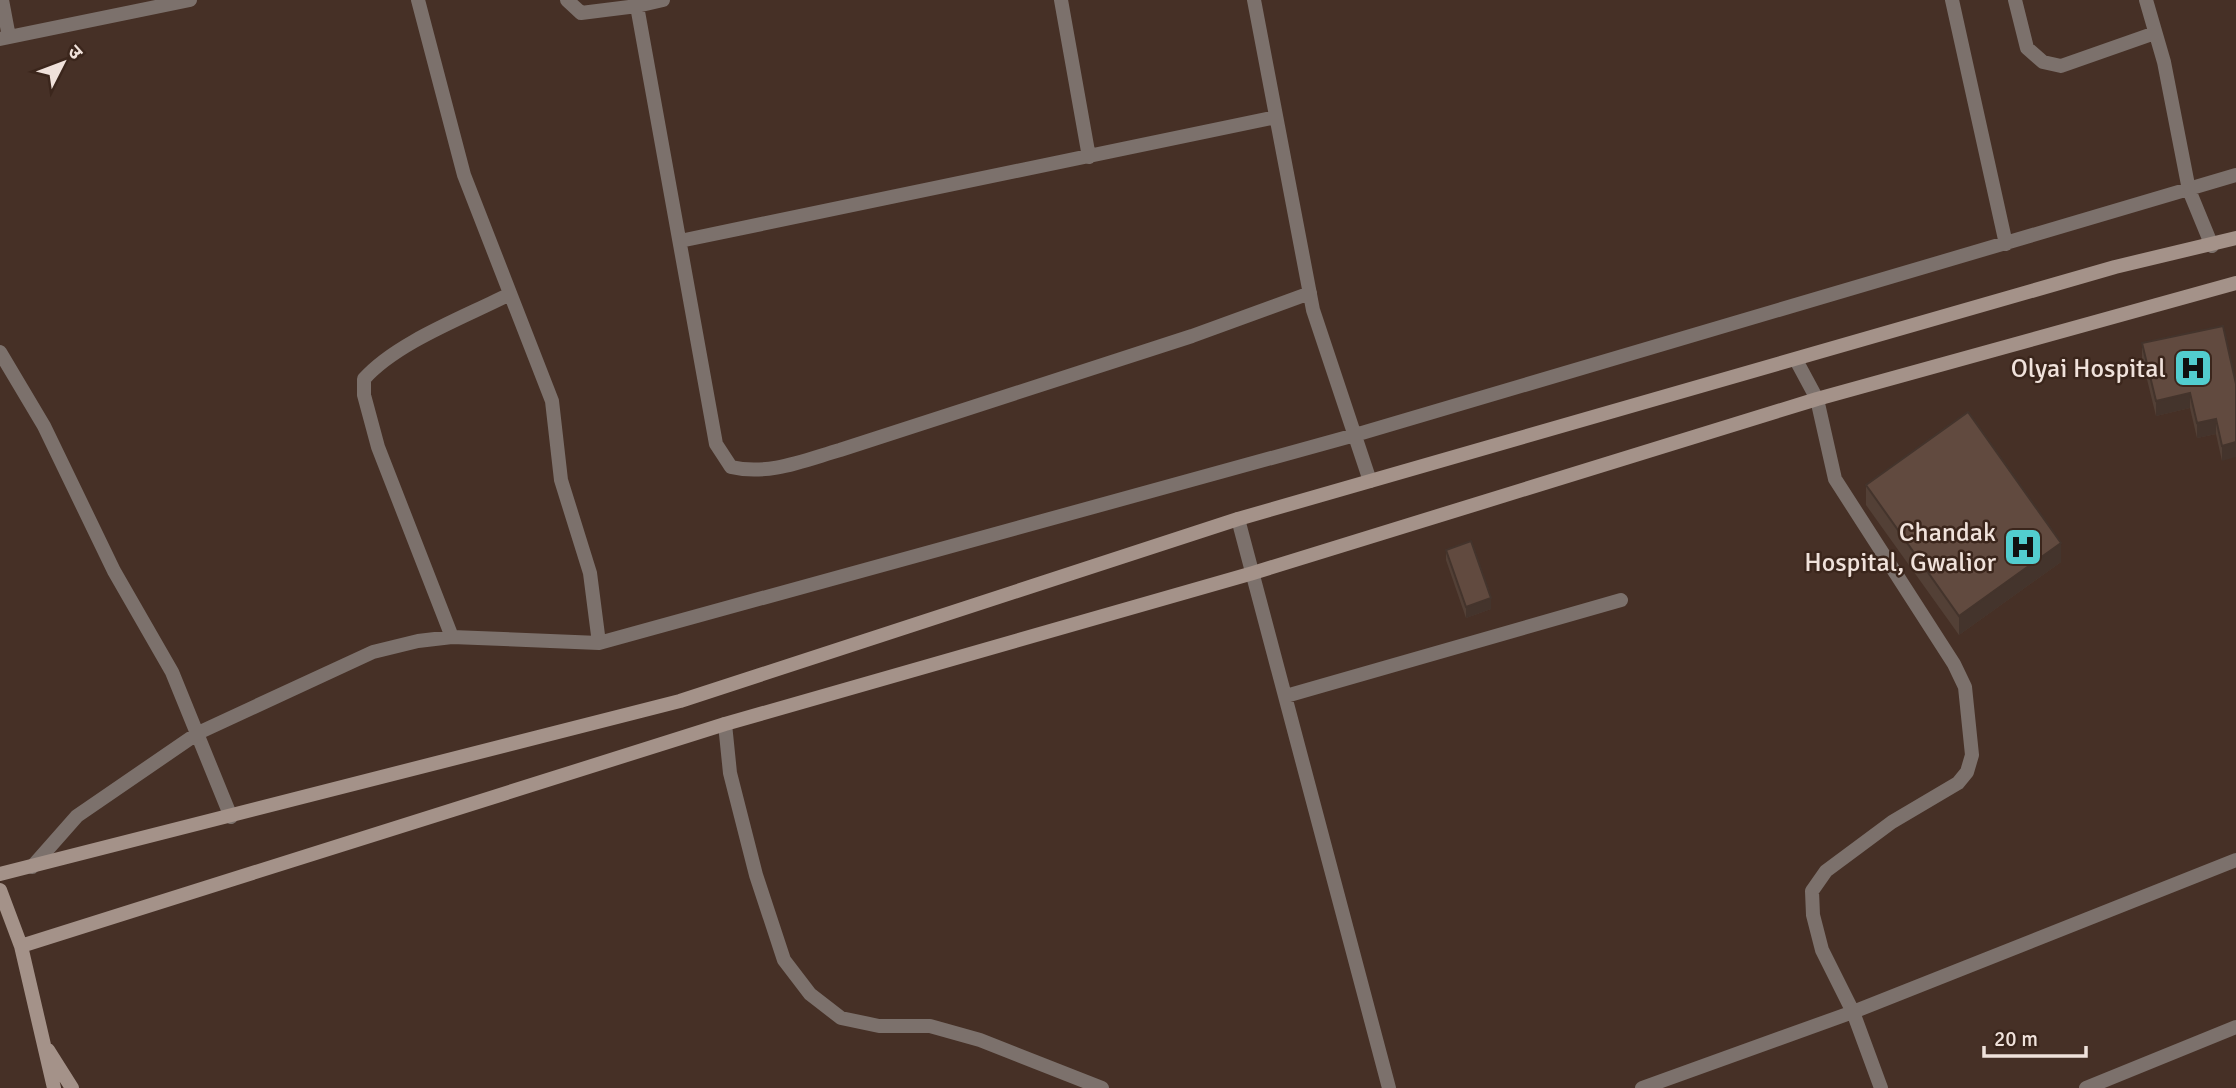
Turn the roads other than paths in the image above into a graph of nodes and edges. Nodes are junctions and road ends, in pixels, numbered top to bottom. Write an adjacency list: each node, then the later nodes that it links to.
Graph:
1 (2, 0): 13 (street)
2 (190, 0): 13 (street)
3 (418, 0): 24 (street)
4 (567, 0): 11 (street)
5 (663, 0): 11 (street)
6 (1061, 0): 15 (street)
7 (1254, 0): 14 (street)
8 (1952, 0): 20 (street)
9 (2015, 0): 12 (street)
10 (2146, 0): 12 (street)
11 (637, 6): 19 (street)
12 (2155, 33): 17 (street)
13 (5, 38)
14 (1276, 117): 15 (street); 23 (street)
15 (1088, 157): 19 (street)
16 (2236, 175): 17 (street)
17 (2189, 190): 20 (street); 21 (street)
18 (2236, 238): 21 (street)
19 (680, 241): 23 (street)
20 (2006, 244): 28 (street)
21 (2212, 246): 26 (street)
22 (2236, 283): 27 (street)
23 (1310, 293): 28 (street)
24 (510, 294): 33 (street); 34 (street)
25 (0, 352): 37 (street)
26 (1796, 360): 27 (street); 29 (street)
27 (1817, 399): 31 (street); 44 (street)
28 (1355, 435): 29 (street); 34 (street)
29 (1370, 481): 30 (street)
30 (1238, 519): 31 (street); 38 (street)
31 (1252, 573): 35 (street); 36 (street)
32 (1621, 600): 35 (street)
33 (452, 637): 34 (street); 37 (street)
34 (599, 643)
35 (1286, 696): 50 (street)
36 (725, 724): 43 (street); 49 (street)
37 (198, 733): 38 (street); 40 (street)
38 (231, 817): 40 (street)
39 (2236, 860): 44 (street)
40 (32, 867): 41 (street)
41 (0, 874)
42 (0, 890): 43 (street)
43 (21, 946): 46 (street)
44 (1853, 1012): 51 (street); 52 (street)
45 (2236, 1027): 53 (street)
46 (40, 1037): 47 (street); 48 (street)
47 (54, 1088)
48 (72, 1088)
49 (1102, 1088)
50 (1389, 1088)
51 (1642, 1088)
52 (1881, 1088)
53 (2086, 1088)

